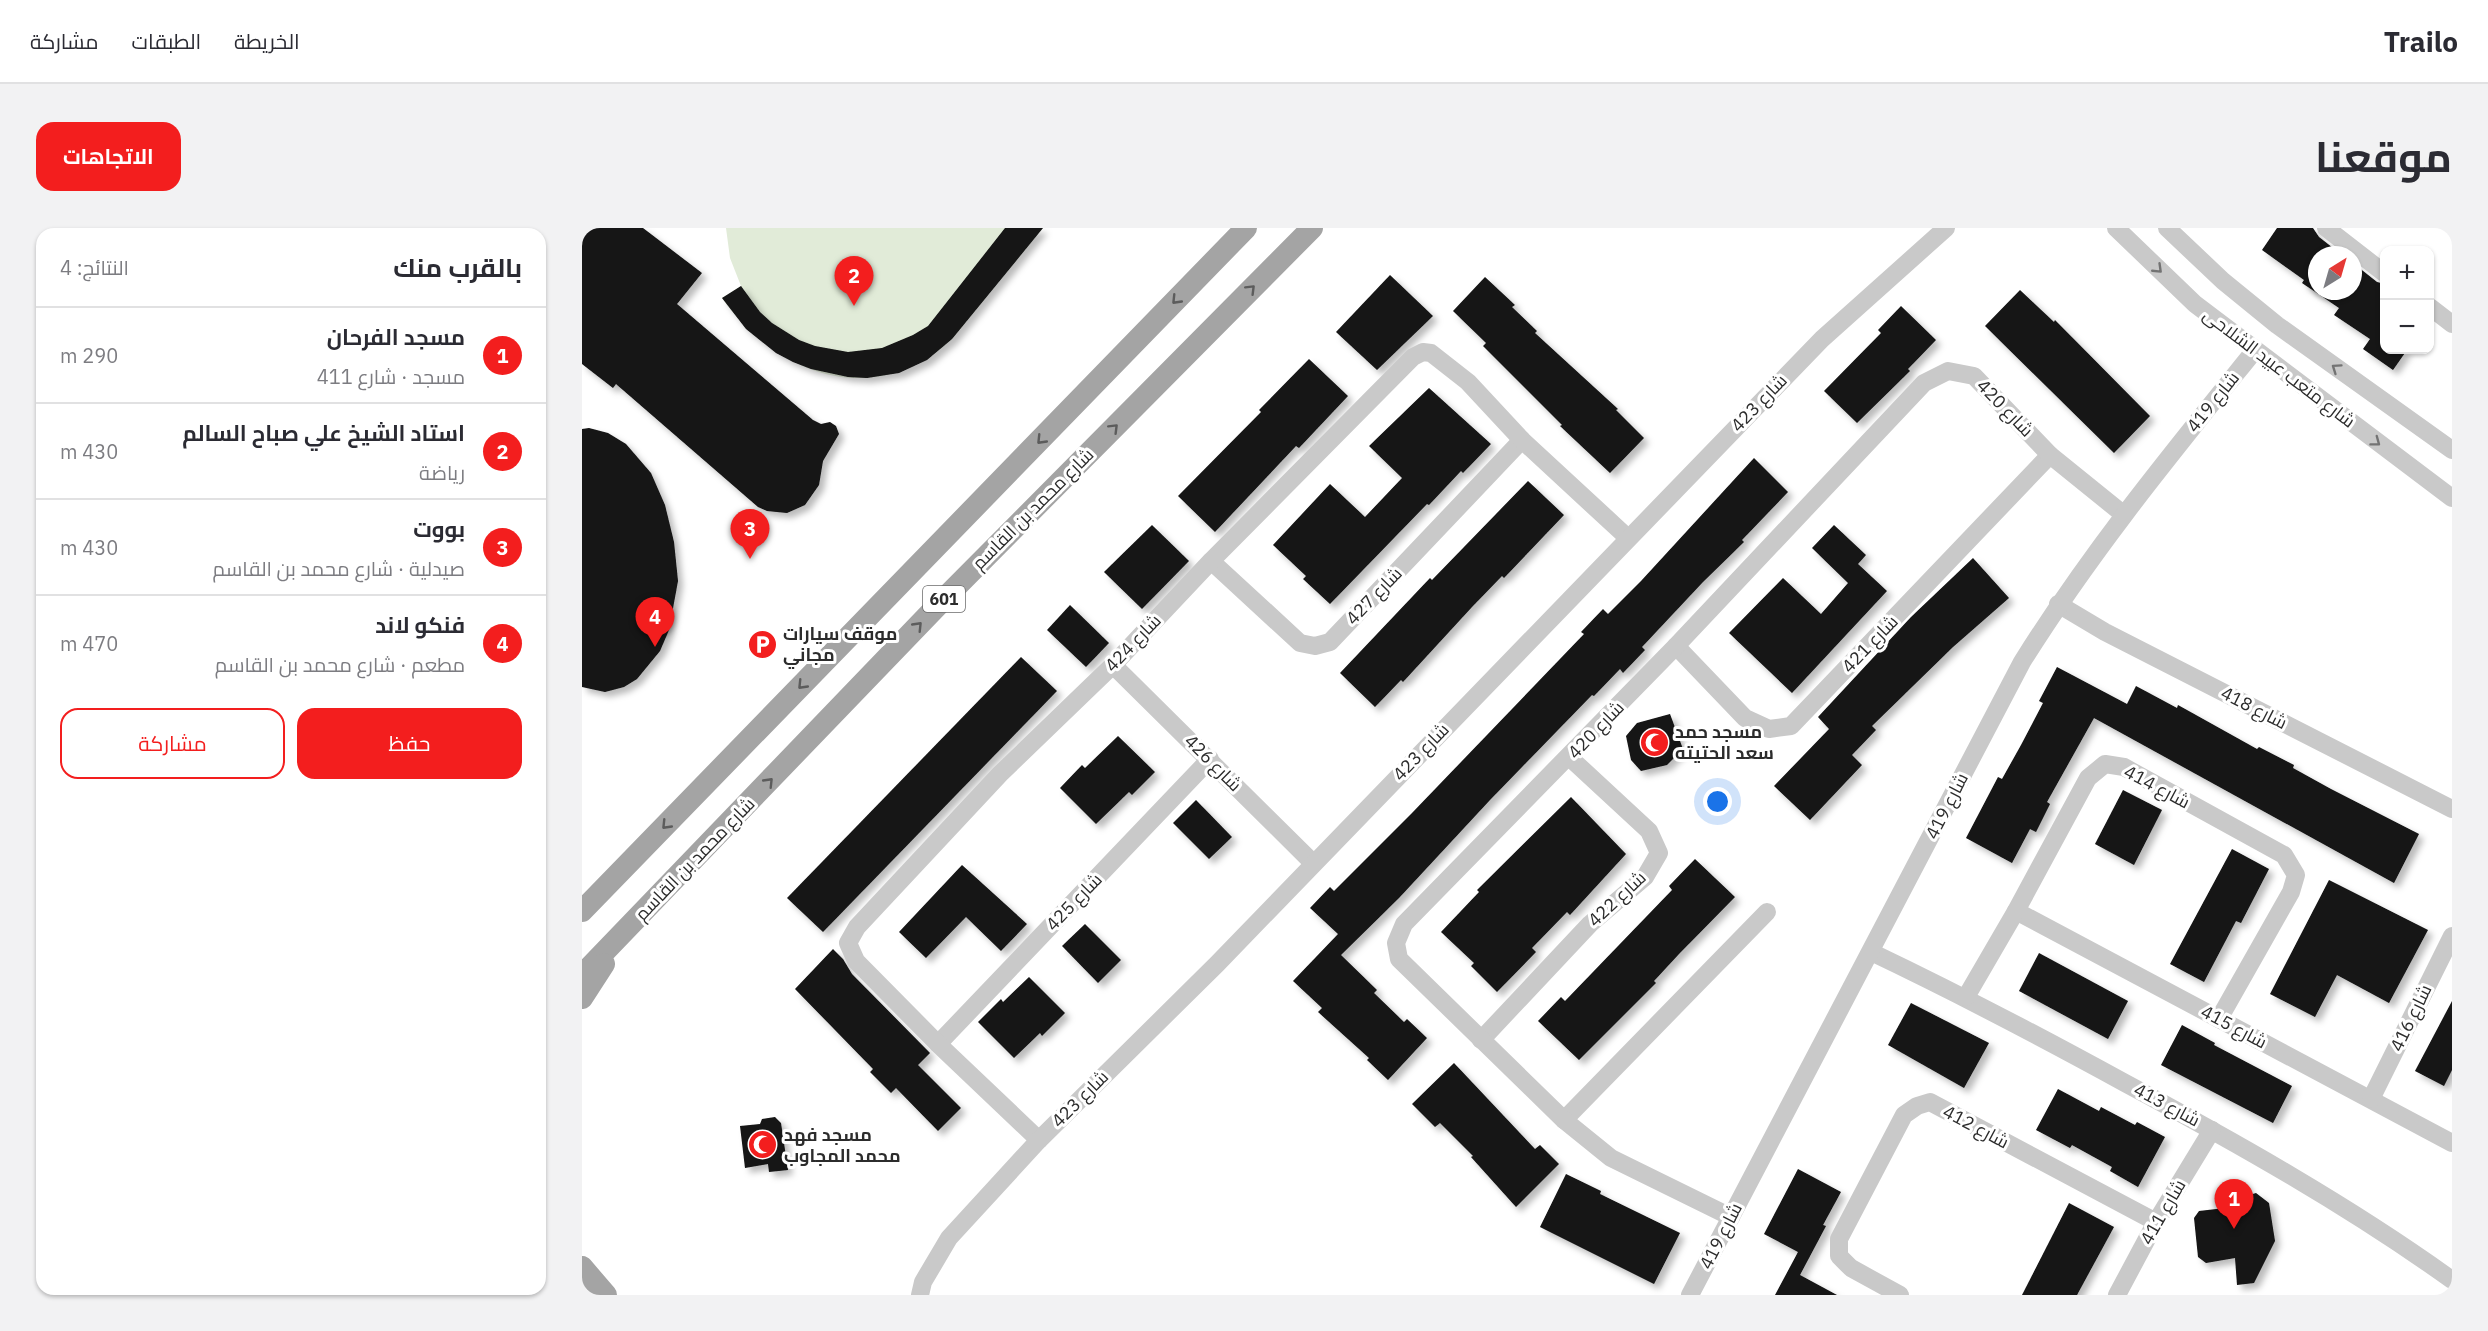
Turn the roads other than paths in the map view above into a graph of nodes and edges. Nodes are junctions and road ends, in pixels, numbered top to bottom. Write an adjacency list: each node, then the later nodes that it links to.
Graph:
1 (1246, 228): 25 (main road, 601, one-way to 25)
2 (1312, 228): 31 (main road, شارع محمد بن القاسم / 601, one-way to 2)
3 (1946, 228): 16 (street, شارع 423)
4 (2116, 228): 10 (street, شارع متعب عبيد الشلاحى, one-way to 10)
5 (2167, 228): 12 (street, شارع متعب عبيد الشلاحى, one-way to 5)
6 (2326, 228): 7 (street)
7 (2380, 269)
8 (2434, 310): 9 (street)
9 (2452, 324)
10 (2255, 350): 14 (street, شارع متعب عبيد الشلاحى, one-way to 14); 15 (street, شارع 419)
11 (1522, 440): 16 (street, شارع 424); 17 (street, شارع 427); 17 (street, شارع 424)
12 (2452, 450)
13 (2050, 455): 15 (street, شارع 420); 19 (street, شارع 421); 19 (street, شارع 420)
14 (2452, 498)
15 (2123, 514): 18 (street, شارع 419)
16 (1628, 538): 24 (street, شارع 423)
17 (1210, 561): 20 (street, شارع 424)
18 (2058, 604): 23 (street, شارع 418); 32 (street, شارع 419)
19 (1676, 646): 21 (street, شارع 420)
20 (1113, 665): 22 (street, شارع 426); 38 (street, شارع 424)
21 (1569, 757): 37 (street, شارع 420); 37 (street, شارع 422)
22 (1210, 759): 24 (street, شارع 426); 38 (street, شارع 425)
23 (2452, 809)
24 (1313, 863): 42 (street, شارع 423)
25 (614, 880): 26 (main road); 27 (main road, 601)
26 (582, 901)
27 (582, 911)
28 (2016, 911): 34 (street, شارع 414); 36 (street, شارع 415); 36 (street, شارع 414)
29 (1767, 912): 40 (street)
30 (2452, 936): 39 (street, شارع 416)
31 (617, 939): 33 (main road, شارع محمد بن القاسم / 601); 35 (main road)
32 (1871, 952): 34 (street, شارع 413); 44 (street, شارع 419)
33 (582, 975)
34 (1966, 997): 41 (street, شارع 413)
35 (582, 999)
36 (2219, 1019): 39 (street, شارع 415)
37 (1481, 1040): 40 (street, شارع 420)
38 (938, 1044): 42 (street, شارع 424)
39 (2371, 1100): 43 (street, شارع 415)
40 (1564, 1120): 44 (street, شارع 420)
41 (2212, 1130): 45 (street, شارع 411); 47 (street, شارع 413)
42 (1040, 1140): 49 (street, شارع 423)
43 (2452, 1143)
44 (1731, 1217): 50 (street, شارع 419)
45 (2156, 1222): 51 (street, شارع 412); 52 (street, شارع 411)
46 (582, 1267): 48 (main road)
47 (2452, 1280)
48 (606, 1295)
49 (920, 1295)
50 (1690, 1295)
51 (1900, 1295)
52 (2118, 1295)

